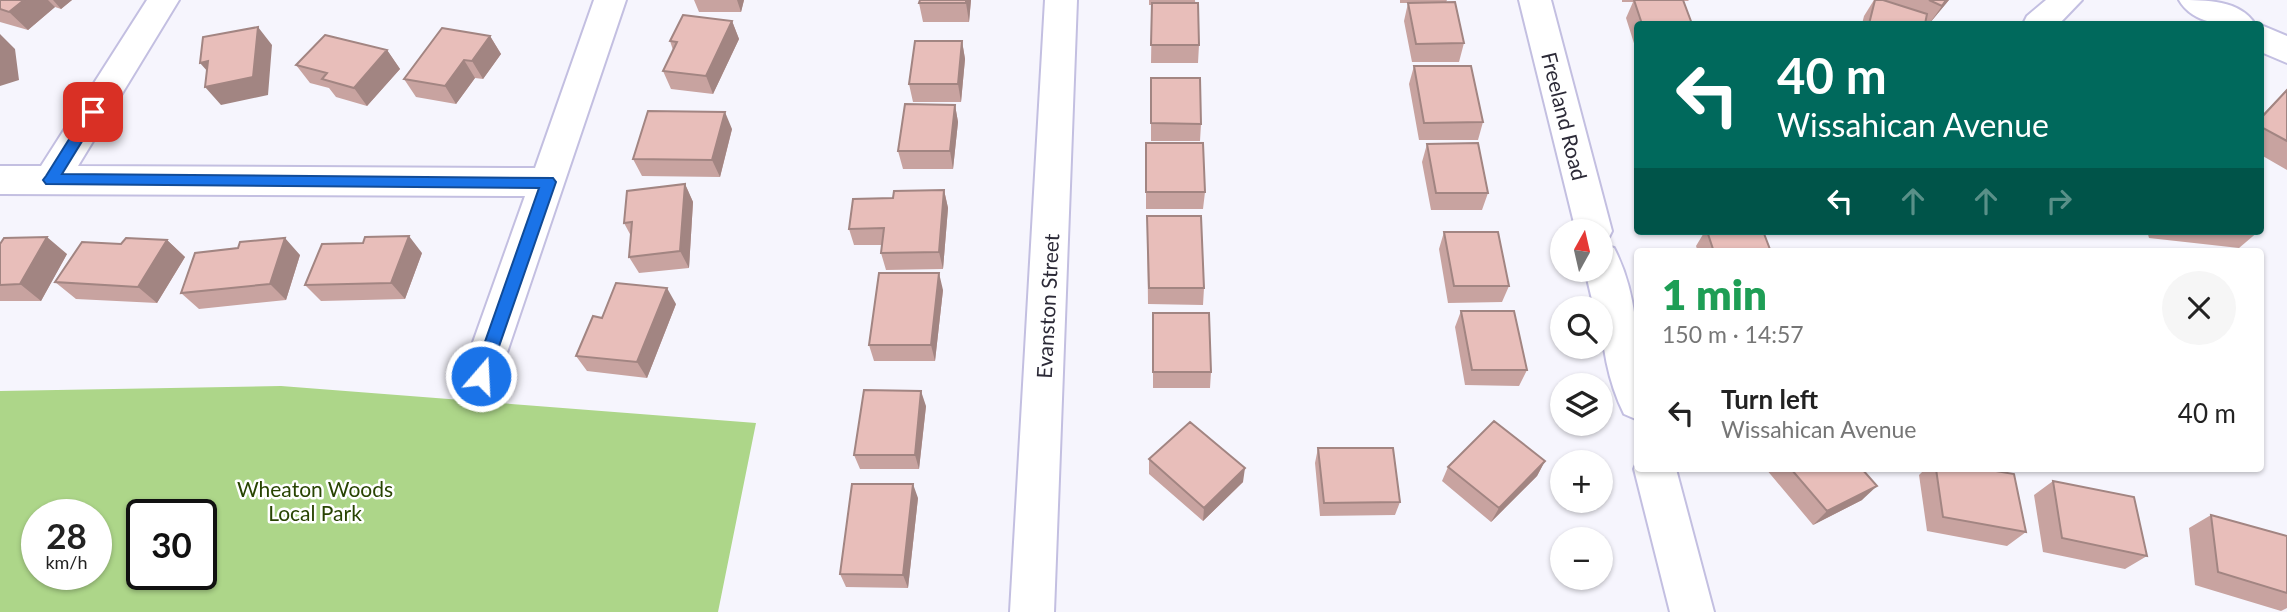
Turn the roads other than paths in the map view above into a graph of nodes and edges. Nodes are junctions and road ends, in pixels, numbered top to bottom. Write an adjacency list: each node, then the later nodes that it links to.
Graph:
1 (163, 0): 12 (street)
2 (610, 0): 13 (street)
3 (1061, 0): 19 (street, Evanston Street)
4 (1535, 0): 14 (street, Freeland Road)
5 (2066, 0): 7 (street)
6 (2195, 0): 8 (street)
7 (2042, 21)
8 (2234, 21)
9 (2264, 39): 10 (street)
10 (2287, 51)
11 (0, 180): 12 (street)
12 (51, 180): 13 (street)
13 (548, 182): 16 (street)
14 (1591, 219)
15 (1607, 282): 17 (street)
16 (481, 376)
17 (1634, 387)
18 (1656, 472): 20 (street)
19 (1032, 612)
20 (1692, 612)

